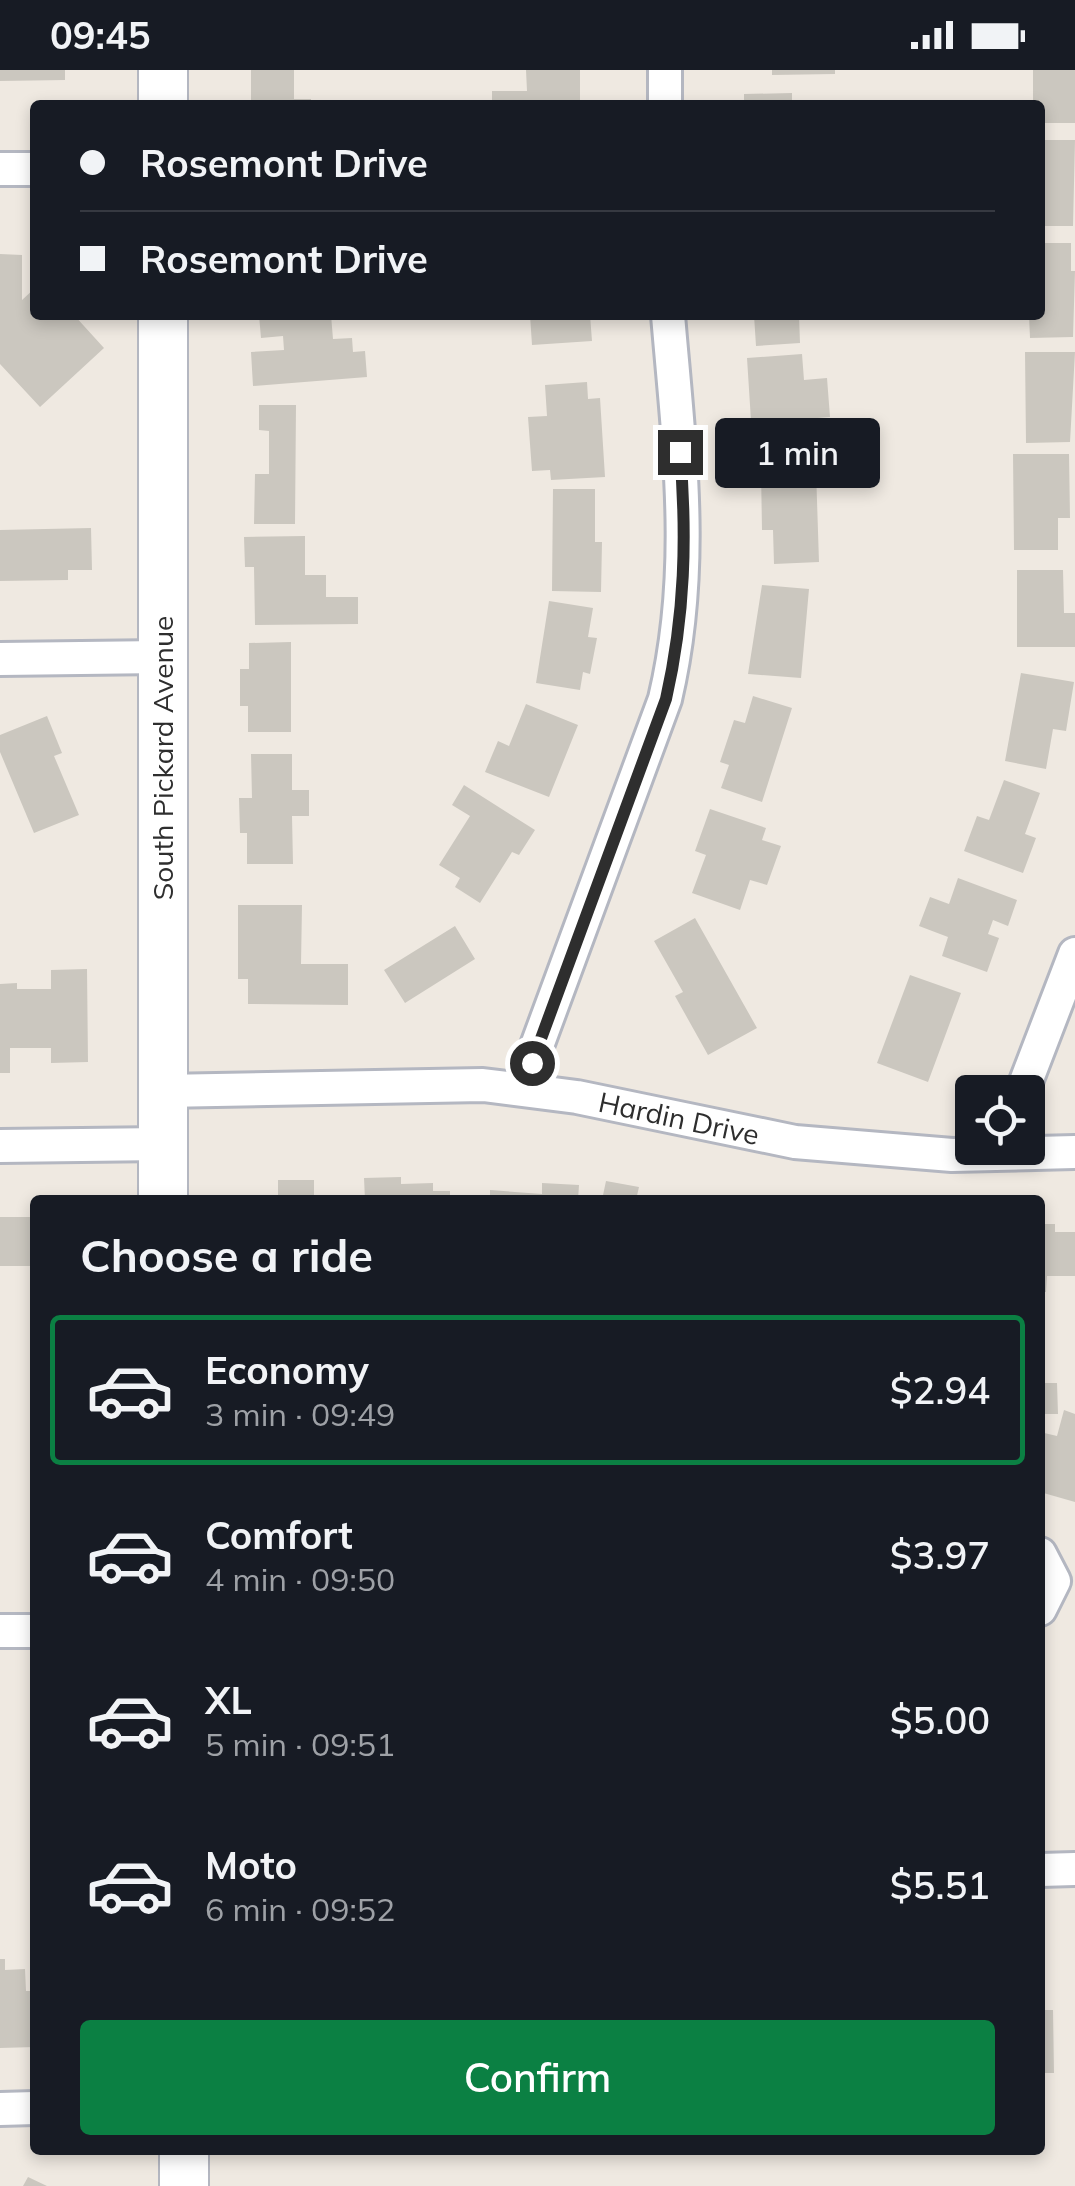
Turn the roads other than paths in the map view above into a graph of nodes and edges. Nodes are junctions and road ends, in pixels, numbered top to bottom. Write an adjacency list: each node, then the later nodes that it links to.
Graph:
1 (164, 70): 3 (street)
2 (665, 70): 4 (street)
3 (164, 100)
4 (665, 100)
5 (30, 168): 6 (street)
6 (0, 169)
7 (163, 320): 9 (street, South Pickard Avenue)
8 (668, 320): 13 (street)
9 (162, 657): 10 (street); 14 (street, South Pickard Avenue)
10 (0, 659)
11 (1075, 954): 12 (street)
12 (1029, 1075)
13 (521, 1088): 14 (street, Hardin Drive); 19 (street, Hardin Drive)
14 (163, 1091): 15 (street, South Pickard Avenue)
15 (163, 1144): 16 (street); 20 (street, South Pickard Avenue)
16 (0, 1146)
17 (1045, 1151): 18 (street, Hardin Drive)
18 (1075, 1152)
19 (955, 1155)
20 (162, 1195)
21 (1045, 1564): 22 (street)
22 (1045, 1600)
23 (0, 1631): 24 (street)
24 (30, 1631)
25 (1075, 1869): 26 (street)
26 (1045, 1870)
27 (30, 2108): 28 (street)
28 (0, 2109)
29 (184, 2155): 30 (street)
30 (184, 2186)

